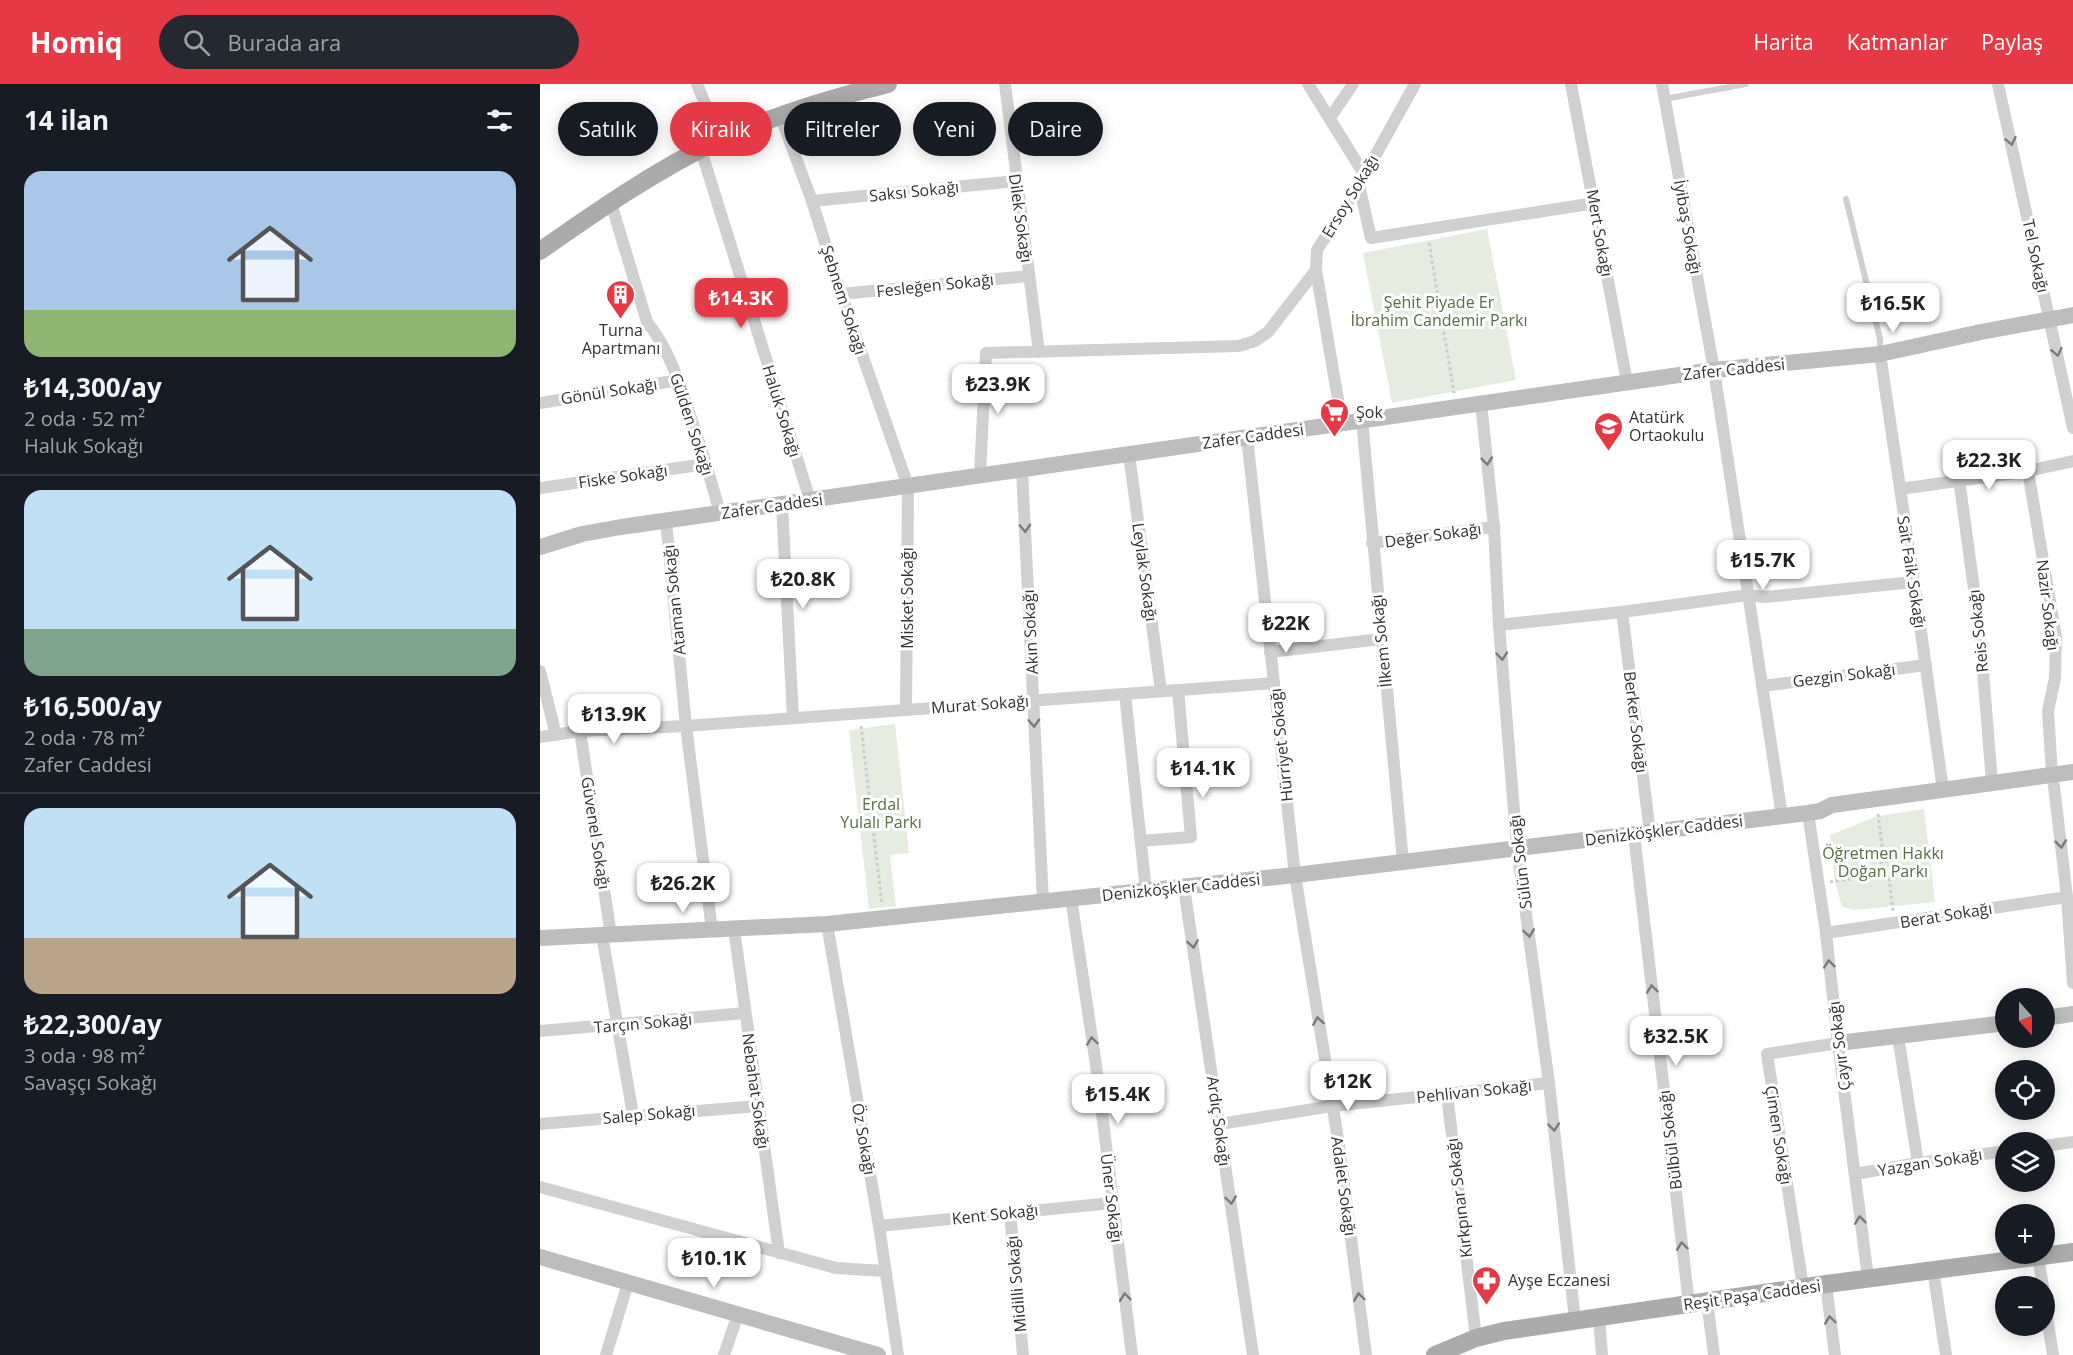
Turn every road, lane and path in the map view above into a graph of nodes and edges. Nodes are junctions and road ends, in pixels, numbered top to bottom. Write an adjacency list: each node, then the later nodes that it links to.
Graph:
1 (697, 84): 12 (street)
2 (888, 84): 13 (main road)
3 (1005, 84): 19 (street, Dilek Sokağı)
4 (1308, 84): 15 (street)
5 (1353, 84): 15 (street)
6 (1415, 84): 18 (street, Ersoy Sokağı)
7 (1571, 84): 23 (street, Mert Sokağı)
8 (1662, 84): 11 (street, İyibaş Sokağı)
9 (1746, 84): 11 (lane)
10 (1998, 84): 30 (street, Tel Sokağı, one-way to 30)
11 (1664, 99): 33 (street, İyibaş Sokağı)
12 (704, 102)
13 (780, 115): 14 (main road); 21 (street, Şebnem Sokağı)
14 (772, 118)
15 (1330, 118): 18 (street)
16 (690, 156): 22 (main road)
17 (703, 156): 53 (street, Haluk Sokağı)
18 (1361, 179): 24 (street); 26 (street, Ersoy Sokağı)
19 (1016, 181): 21 (street, Saksı Sokağı); 27 (street, Dilek Sokağı)
20 (1846, 199): 32 (lane)
21 (812, 201): 28 (street, Şebnem Sokağı)
22 (611, 203): 25 (main road); 34 (street, Gülden Sokağı)
23 (1595, 203): 24 (street); 35 (street, Mert Sokağı)
24 (1426, 229): 38 (path)
25 (540, 251)
26 (1316, 270): 31 (street); 40 (street, Ersoy Sokağı)
27 (1029, 276): 28 (street, Fesleğen Sokağı); 31 (street, Dilek Sokağı)
28 (841, 294): 50 (street, Şebnem Sokağı)
29 (2073, 315): 30 (street, Zafer Caddesi)
30 (2050, 319): 32 (street, Zafer Caddesi); 41 (street, Tel Sokağı, one-way to 41)
31 (1039, 352): 48 (street)
32 (1880, 354): 33 (street, Zafer Caddesi); 52 (street, Sait Faik Sokağı)
33 (1714, 370): 35 (street, Zafer Caddesi); 61 (street, İyibaş Sokağı)
34 (679, 380): 36 (street, Gönül Sokağı); 45 (street, Gülden Sokağı)
35 (1628, 382): 37 (street, Zafer Caddesi)
36 (540, 403)
37 (1481, 403): 38 (street, Zafer Caddesi); 57 (street, Sülün Sokağı, one-way to 57)
38 (1457, 406): 39 (street, Zafer Caddesi)
39 (1362, 420): 40 (street, Zafer Caddesi); 58 (street, İlkem Sokağı)
40 (1342, 423): 42 (street, Zafer Caddesi)
41 (2073, 428)
42 (1247, 437): 43 (street, Zafer Caddesi); 65 (street, Hürriyet Sokağı)
43 (1129, 454): 46 (street, Zafer Caddesi); 71 (street, Leylak Sokağı)
44 (2073, 461): 47 (street)
45 (706, 464): 51 (street, Fiske Sokağı); 55 (street, Gülden Sokağı)
46 (1022, 469): 48 (street, Zafer Caddesi); 73 (street, Akın Sokağı, one-way to 73)
47 (2028, 471): 49 (street); 82 (street, Nazir Sokağı)
48 (980, 475): 50 (street, Zafer Caddesi)
49 (1959, 479): 52 (street); 84 (street, Reis Sokağı)
50 (908, 486): 53 (street, Zafer Caddesi); 74 (street, Misket Sokağı)
51 (540, 488)
52 (1900, 489): 60 (street, Sait Faik Sokağı)
53 (810, 500): 54 (street, Zafer Caddesi)
54 (782, 504): 55 (street, Zafer Caddesi); 76 (street)
55 (720, 513): 56 (street, Zafer Caddesi)
56 (666, 521): 59 (street, Zafer Caddesi); 77 (street, Ataman Sokağı)
57 (1494, 527): 58 (street, Değer Sokağı); 63 (street, Sülün Sokağı)
58 (1372, 543): 64 (street, İlkem Sokağı)
59 (540, 547)
60 (1914, 582): 61 (street); 66 (street, Sait Faik Sokağı)
61 (1748, 595): 62 (street); 69 (street, İyibaş Sokağı)
62 (1622, 612): 63 (street); 89 (street, Berker Sokağı)
63 (1499, 624): 91 (street, Sülün Sokağı, one-way to 91)
64 (1381, 639): 65 (street); 93 (street, İlkem Sokağı)
65 (1270, 651): 68 (street, Hürriyet Sokağı)
66 (1926, 665): 69 (street, Gezgin Sokağı); 85 (street, Sait Faik Sokağı)
67 (540, 671): 79 (street)
68 (1274, 683): 70 (street, Murat Sokağı); 94 (street, Hürriyet Sokağı)
69 (1762, 686): 88 (street, İyibaş Sokağı)
70 (1178, 690): 71 (street, Murat Sokağı); 90 (street)
71 (1161, 691): 72 (street, Murat Sokağı)
72 (1125, 694): 73 (street, Murat Sokağı); 90 (street)
73 (1033, 700): 74 (street, Murat Sokağı); 102 (street, Akın Sokağı, one-way to 102)
74 (906, 710): 75 (street, Murat Sokağı)
75 (860, 713): 76 (street, Murat Sokağı); 103 (path)
76 (793, 718): 77 (street, Murat Sokağı)
77 (686, 726): 78 (street, Murat Sokağı); 107 (street, Ataman Sokağı)
78 (580, 731): 79 (street, Murat Sokağı); 109 (street, Güvenel Sokağı)
79 (556, 735): 80 (street, Murat Sokağı)
80 (540, 737)
81 (2073, 772): 82 (street, Denizköşkler Caddesi)
82 (2053, 780): 83 (street, Denizköşkler Caddesi); 84 (street, Denizköşkler Caddesi); 100 (street, Nazir Sokağı, one-way to 100)
83 (2073, 783)
84 (1992, 788): 85 (street, Denizköşkler Caddesi)
85 (1944, 795): 86 (street, Denizköşkler Caddesi); 87 (street, Denizköşkler Caddesi)
86 (1877, 809): 87 (street, Denizköşkler Caddesi); 92 (path)
87 (1814, 812): 88 (street, Denizköşkler Caddesi); 97 (street, Çayır Sokağı)
88 (1782, 816): 89 (street, Denizköşkler Caddesi)
89 (1642, 833): 91 (street, Denizköşkler Caddesi); 147 (street, Bülbül Sokağı, one-way to 89)
90 (1141, 841): 99 (street)
91 (1517, 848): 93 (street, Denizköşkler Caddesi); 120 (street, Sülün Sokağı, one-way to 120)
92 (1884, 861): 95 (path); 96 (path)
93 (1403, 862): 94 (street, Denizköşkler Caddesi)
94 (1295, 875): 98 (street, Denizköşkler Caddesi); 123 (street, Adalet Sokağı, one-way to 94)
95 (1881, 875): 96 (path); 97 (path)
96 (1889, 878): 104 (path)
97 (1817, 883): 108 (street, Çayır Sokağı)
98 (1184, 886): 99 (street, Denizköşkler Caddesi); 126 (street, Ardıç Sokağı, one-way to 126)
99 (1146, 891): 101 (street, Denizköşkler Caddesi)
100 (2067, 897): 104 (street, Berat Sokağı); 111 (street, Nazir Sokağı)
101 (1071, 898): 102 (street, Denizköşkler Caddesi); 133 (street, Üner Sokağı, one-way to 101)
102 (1043, 902): 103 (street, Denizköşkler Caddesi)
103 (884, 918): 105 (street, Denizköşkler Caddesi)
104 (1895, 922): 108 (street, Berat Sokağı)
105 (827, 924): 106 (street, Denizköşkler Caddesi); 135 (street, Öz Sokağı)
106 (734, 929): 107 (street, Denizköşkler Caddesi); 112 (street, Nebahat Sokağı)
107 (712, 930): 109 (street, Denizköşkler Caddesi)
108 (1826, 933): 119 (street, Çayır Sokağı, one-way to 108)
109 (606, 935): 110 (street, Denizköşkler Caddesi); 116 (street, Güvenel Sokağı)
110 (540, 938)
111 (2073, 983)
112 (745, 1013): 116 (street, Tarçın Sokağı); 122 (street, Nebahat Sokağı)
113 (2073, 1014): 114 (street)
114 (2055, 1016)
115 (1995, 1024): 118 (street)
116 (618, 1026): 117 (street, Tarçın Sokağı); 124 (street, Güvenel Sokağı)
117 (540, 1031)
118 (1898, 1036): 119 (street); 130 (street)
119 (1838, 1043): 131 (street, Çayır Sokağı); 146 (street, Çimen Sokağı)
120 (1549, 1083): 121 (street, Pehlivan Sokağı); 150 (street, Sülün Sokağı, one-way to 150)
121 (1447, 1094): 123 (street, Pehlivan Sokağı); 152 (street, Kırkpınar Sokağı)
122 (758, 1106): 124 (street, Salep Sokağı); 137 (street, Nebahat Sokağı)
123 (1332, 1106): 126 (street, Pehlivan Sokağı); 161 (street, Adalet Sokağı, one-way to 123)
124 (633, 1115): 125 (street, Salep Sokağı)
125 (540, 1124)
126 (1220, 1124): 160 (street, Ardıç Sokağı, one-way to 160)
127 (2073, 1142): 128 (street)
128 (2055, 1144)
129 (1995, 1152): 130 (street, Yazgan Sokağı)
130 (1918, 1163): 131 (street, Yazgan Sokağı)
131 (1855, 1174): 143 (street, Çayır Sokağı, one-way to 131)
132 (540, 1187): 137 (street)
133 (1112, 1203): 134 (street, Kent Sokağı); 159 (street, Üner Sokağı, one-way to 133)
134 (1010, 1213): 135 (street, Kent Sokağı); 158 (street, Midilli Sokağı)
135 (879, 1226): 141 (street, Öz Sokağı)
136 (2073, 1252): 138 (main road, Reşit Paşa Caddesi)
137 (778, 1253): 141 (street)
138 (2055, 1255)
139 (540, 1257): 144 (street)
140 (1995, 1262): 142 (main road, Reşit Paşa Caddesi)
141 (885, 1270): 157 (street, Öz Sokağı)
142 (1933, 1270): 143 (main road, Reşit Paşa Caddesi); 166 (street)
143 (1868, 1278): 145 (main road, Reşit Paşa Caddesi)
144 (628, 1283): 148 (street); 154 (street)
145 (1826, 1284): 146 (main road, Reşit Paşa Caddesi); 165 (street, one-way to 145)
146 (1803, 1287): 147 (main road, Reşit Paşa Caddesi)
147 (1698, 1302): 149 (main road, Reşit Paşa Caddesi); 164 (street, Bülbül Sokağı)
148 (738, 1314): 155 (street); 156 (street)
149 (1599, 1317): 150 (main road, Reşit Paşa Caddesi); 163 (street)
150 (1575, 1320): 152 (main road, Reşit Paşa Caddesi)
151 (2050, 1336): 167 (street)
152 (1476, 1338): 153 (main road, Reşit Paşa Caddesi)
153 (1457, 1350): 162 (main road, Reşit Paşa Caddesi)
154 (606, 1355)
155 (724, 1355)
156 (878, 1355)
157 (898, 1355)
158 (1023, 1355)
159 (1132, 1355)
160 (1253, 1355)
161 (1366, 1355)
162 (1435, 1355)
163 (1602, 1355)
164 (1714, 1355)
165 (1835, 1355)
166 (1946, 1355)
167 (2053, 1355)

